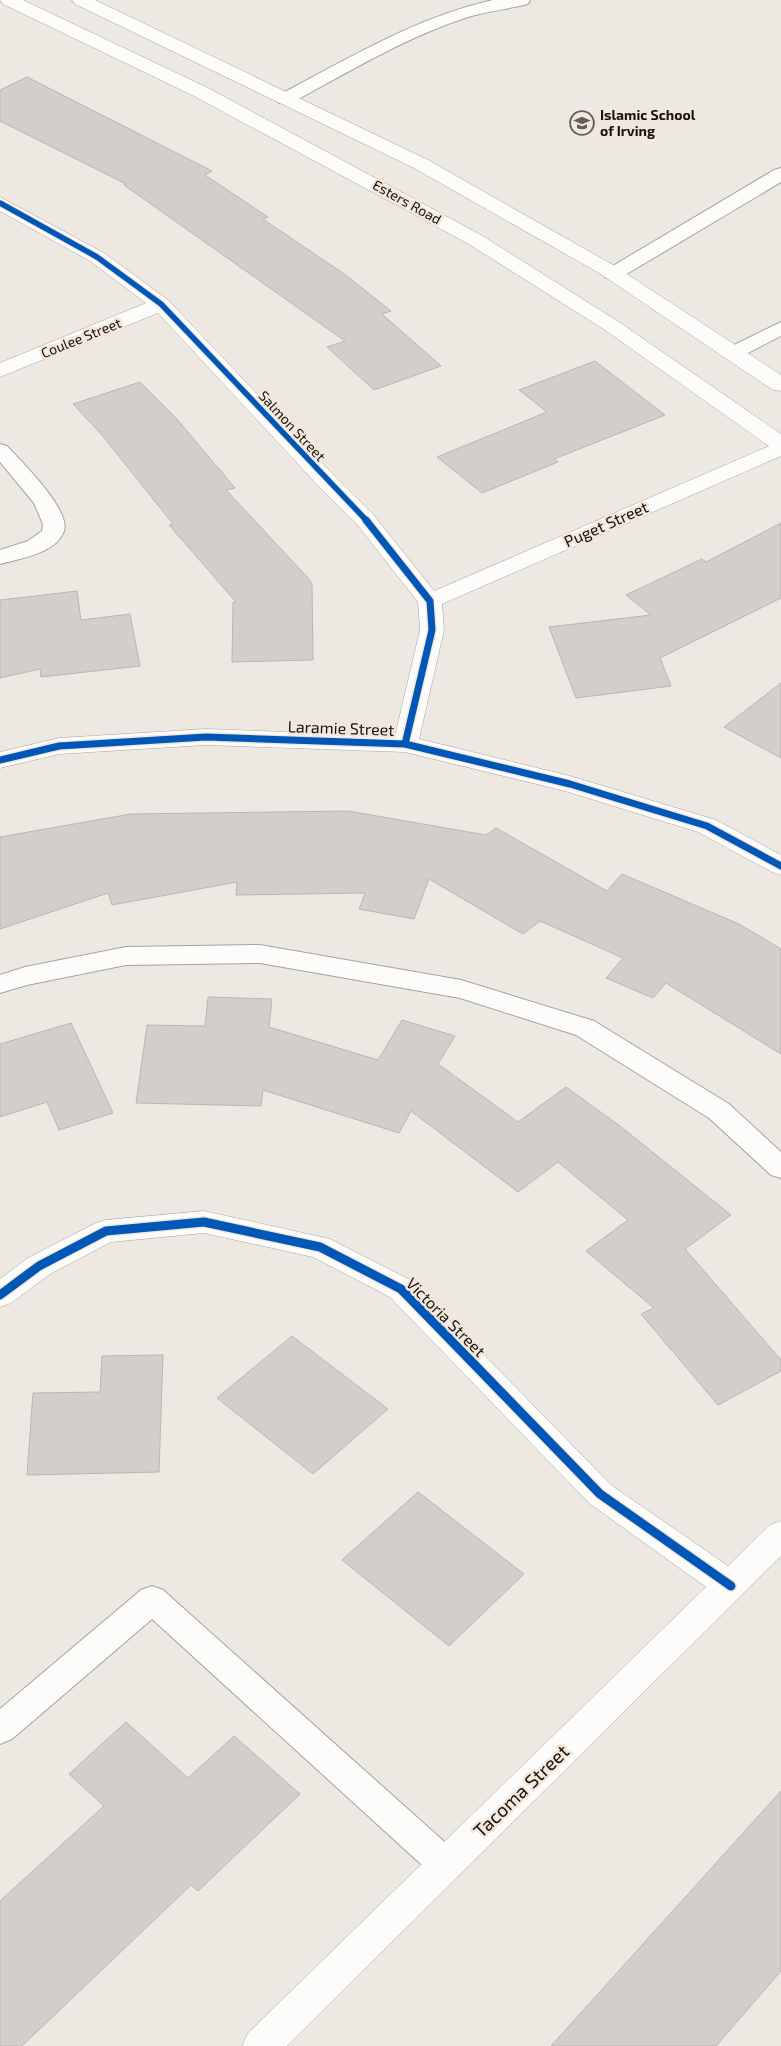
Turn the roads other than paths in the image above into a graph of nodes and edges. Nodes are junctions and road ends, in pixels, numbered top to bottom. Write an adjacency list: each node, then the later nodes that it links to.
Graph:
1 (9, 0): 5 (street, Esters Road)
2 (81, 0): 4 (street)
3 (522, 0): 4 (lane)
4 (286, 99): 5 (street); 8 (street)
5 (248, 117): 14 (street, Esters Road)
6 (781, 174): 8 (lane)
7 (0, 203): 9 (street, Salmon Street)
8 (613, 274): 11 (street)
9 (161, 304): 12 (street, Coulee Street); 17 (street, Salmon Street)
10 (781, 328): 11 (lane)
11 (733, 353): 13 (street)
12 (0, 371)
13 (781, 385)
14 (781, 446): 17 (street, Puget Street)
15 (0, 450): 16 (lane)
16 (0, 556)
17 (430, 601): 18 (street)
18 (405, 744): 19 (street, Laramie Street); 20 (street, Laramie Street)
19 (0, 760)
20 (781, 866)
21 (0, 984): 22 (lane)
22 (781, 1168)
23 (0, 1295): 25 (street, Victoria Street)
24 (781, 1535): 25 (street, Tacoma Street)
25 (731, 1586): 27 (street, Tacoma Street)
26 (0, 1729): 27 (lane)
27 (446, 1865): 28 (street, Tacoma Street)
28 (261, 2046)

